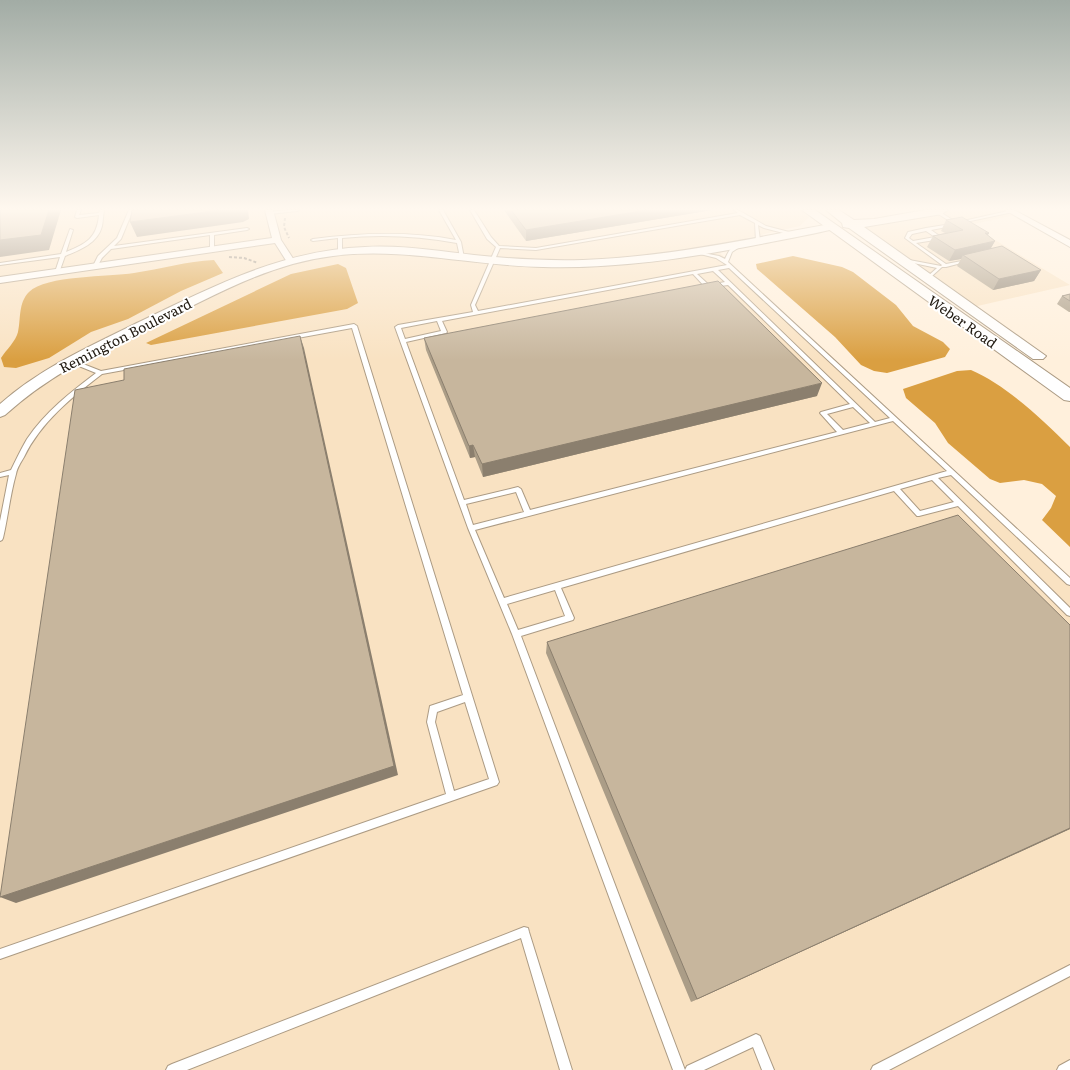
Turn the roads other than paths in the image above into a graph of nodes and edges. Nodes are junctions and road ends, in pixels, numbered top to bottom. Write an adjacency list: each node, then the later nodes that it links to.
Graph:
1 (32, 260): 15 (lane)
2 (62, 260): 21 (lane)
3 (99, 260): 17 (lane)
4 (140, 260): 17 (street)
5 (290, 260): 29 (street, Remington Boulevard)
6 (491, 260): 7 (street, Remington Boulevard); 26 (lane)
7 (630, 260)
8 (720, 260): 16 (lane)
9 (729, 260): 16 (lane)
10 (878, 260): 32 (main road, Weber Road)
11 (902, 260): 24 (main road, Weber Road)
12 (906, 260): 19 (lane)
13 (938, 260): 18 (lane)
14 (975, 260): 18 (lane)
15 (0, 264)
16 (729, 264): 20 (lane); 35 (lane)
17 (96, 266): 21 (street)
18 (946, 266): 19 (lane)
19 (940, 267): 24 (lane)
20 (714, 269): 22 (lane); 25 (lane)
21 (57, 272): 23 (street)
22 (694, 273): 25 (lane); 26 (lane)
23 (0, 280)
24 (931, 280): 31 (main road, Weber Road)
25 (729, 283): 33 (lane)
26 (476, 314): 27 (lane)
27 (439, 320): 28 (lane); 28 (lane)
28 (403, 341): 43 (lane)
29 (71, 361): 30 (lane); 34 (street, Remington Boulevard)
30 (100, 373): 38 (lane); 53 (lane)
31 (1070, 380)
32 (1070, 396)
33 (855, 405): 36 (lane); 37 (lane)
34 (0, 412)
35 (894, 418): 36 (lane); 39 (lane)
36 (874, 424): 37 (lane)
37 (841, 432): 45 (lane)
38 (13, 472): 40 (lane); 47 (lane)
39 (952, 472): 41 (lane); 48 (lane)
40 (0, 474)
41 (933, 477): 42 (lane); 44 (lane)
42 (895, 488): 44 (lane); 49 (lane)
43 (462, 503): 45 (lane); 46 (lane)
44 (959, 503): 51 (lane)
45 (528, 513): 46 (lane)
46 (472, 528): 50 (lane)
47 (0, 538)
48 (1070, 582)
49 (558, 587): 50 (lane); 52 (lane)
50 (502, 602): 52 (lane)
51 (1070, 613)
52 (516, 634): 60 (lane)
53 (468, 698): 54 (lane); 54 (lane)
54 (452, 797): 55 (lane)
55 (0, 954)
56 (1070, 970): 63 (lane)
57 (1070, 1066): 64 (lane)
58 (172, 1070): 59 (lane)
59 (566, 1070)
60 (679, 1070)
61 (691, 1070): 62 (lane)
62 (768, 1070)
63 (877, 1070)
64 (1063, 1070)

